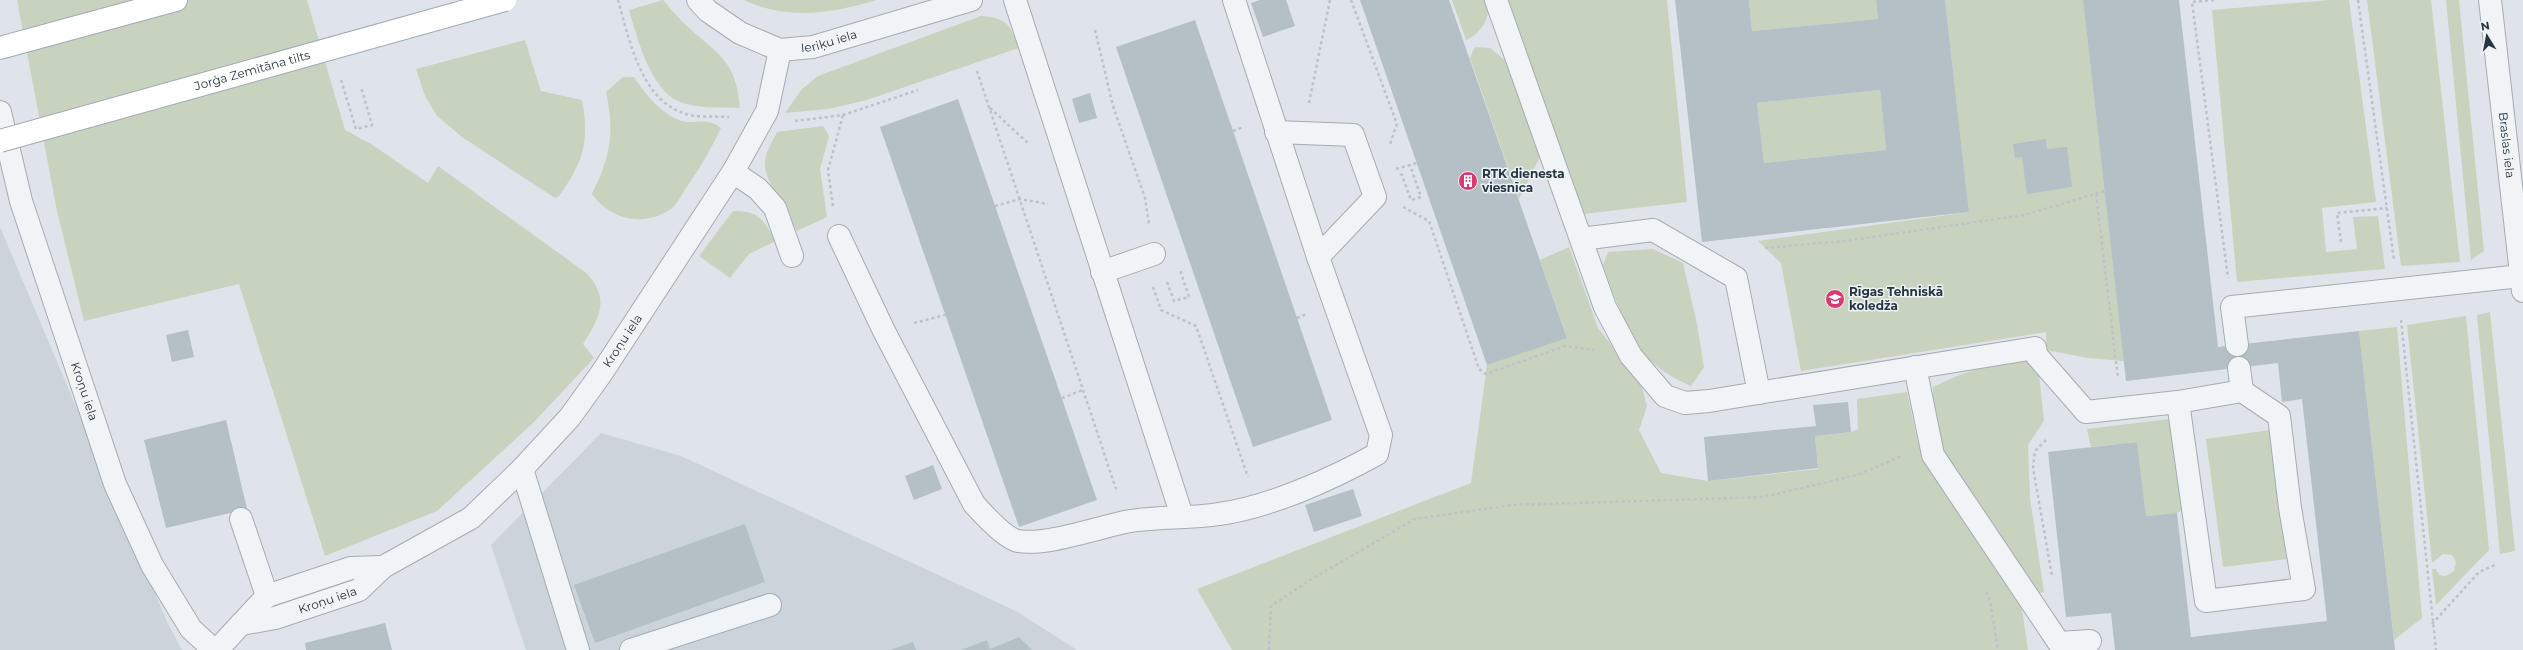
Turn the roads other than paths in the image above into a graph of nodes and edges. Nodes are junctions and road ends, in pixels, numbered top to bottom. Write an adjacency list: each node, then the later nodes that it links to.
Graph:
1 (176, 0): 9 (main road)
2 (506, 0): 13 (main road, Jorģa Zemitāna tilts, bridge)
3 (698, 0): 10 (street, Ieriķu iela)
4 (971, 0): 10 (street, Ieriķu iela)
5 (1015, 0): 20 (street)
6 (1234, 0): 12 (street)
7 (1496, 0): 16 (street)
8 (2490, 0): 21 (street, Braslas iela)
9 (0, 48)
10 (780, 50): 14 (street, Kroņu iela)
11 (0, 112): 36 (street, Kroņu iela)
12 (1276, 132): 19 (street); 19 (street)
13 (0, 140)
14 (733, 172): 18 (street); 28 (street, Kroņu iela)
15 (839, 236): 29 (street)
16 (1580, 240): 26 (street); 26 (street)
17 (1154, 254): 20 (street)
18 (792, 256)
19 (1318, 257): 29 (street)
20 (1102, 272): 29 (street)
21 (2522, 283): 22 (street)
22 (2237, 345)
23 (1915, 367): 26 (street); 27 (street); 35 (street)
24 (2239, 368): 25 (street)
25 (2242, 391): 27 (street); 27 (street)
26 (1759, 393)
27 (2178, 402)
28 (522, 469): 31 (street, Kroņu iela); 38 (street)
29 (1182, 516)
30 (241, 519): 32 (street)
31 (383, 567): 32 (street, Kroņu iela); 34 (street, Kroņu iela)
32 (267, 596): 34 (street, Kroņu iela)
33 (770, 605): 39 (street)
34 (241, 624): 37 (street, Kroņu iela)
35 (2090, 641)
36 (214, 650)
37 (217, 650)
38 (578, 650)
39 (631, 650)

